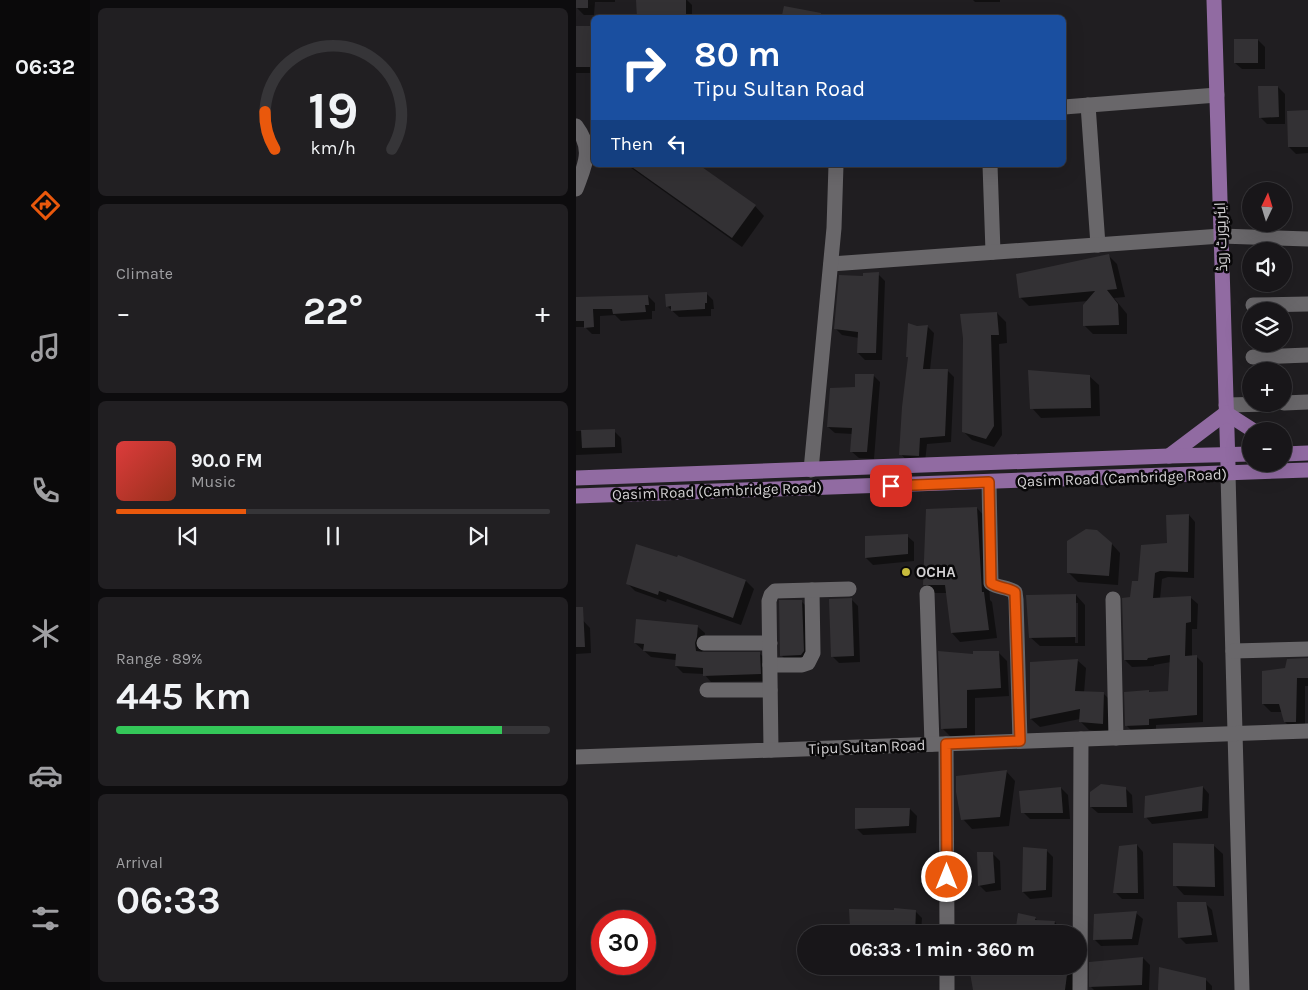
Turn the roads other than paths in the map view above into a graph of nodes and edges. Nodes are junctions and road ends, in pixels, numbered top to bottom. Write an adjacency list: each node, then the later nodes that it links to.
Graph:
1 (1214, 0): 2 (main road, ایئرپورٹ روڈ)
2 (1217, 94): 3 (street); 9 (main road, ایئرپورٹ روڈ)
3 (1088, 105): 4 (street); 11 (street)
4 (1066, 107)
5 (576, 126): 8 (street)
6 (836, 167): 13 (street)
7 (990, 167): 12 (street)
8 (576, 189)
9 (1221, 236): 10 (street); 11 (street); 21 (main road, ایئرپورٹ روڈ)
10 (1308, 238)
11 (1098, 245): 12 (street)
12 (993, 252): 13 (street)
13 (831, 264): 28 (street)
14 (1292, 304): 15 (street)
15 (1308, 304)
16 (1308, 355): 17 (street)
17 (1253, 357)
18 (1308, 402): 19 (street)
19 (1292, 403)
20 (1242, 407): 21 (street)
21 (1226, 409): 22 (main road); 26 (main road, ایئرپورٹ روڈ); 27 (main road)
22 (1243, 422)
23 (1292, 453): 24 (main road)
24 (1308, 453)
25 (1242, 454): 26 (main road, Qasim Road (Cambridge Road))
26 (1227, 455): 27 (main road, Qasim Road (Cambridge Road)); 30 (main road, ایئرپورٹ روڈ)
27 (1169, 456): 28 (main road, Qasim Road (Cambridge Road))
28 (812, 470): 31 (main road, Qasim Road (Cambridge Road))
29 (1308, 470): 30 (main road, Qasim Road (Cambridge Road))
30 (1228, 474): 32 (main road, Qasim Road (Cambridge Road)); 41 (street)
31 (576, 478)
32 (989, 482): 33 (main road, Qasim Road (Cambridge Road)); 49 (street)
33 (576, 496)
34 (849, 589): 35 (street)
35 (812, 590): 39 (street); 42 (street)
36 (928, 594): 50 (street)
37 (1113, 599): 47 (street)
38 (704, 643): 39 (street)
39 (770, 643): 42 (street)
40 (1308, 649): 41 (street)
41 (1233, 651): 46 (street)
42 (770, 665): 44 (street)
43 (707, 690): 44 (street)
44 (770, 690): 51 (street)
45 (1308, 731): 46 (street, Tipu Sultan Road)
46 (1236, 734): 47 (street, Tipu Sultan Road); 57 (street)
47 (1116, 738): 48 (street, Tipu Sultan Road)
48 (1081, 739): 49 (street, Tipu Sultan Road); 56 (street)
49 (1020, 741): 50 (street, Tipu Sultan Road)
50 (939, 744): 51 (street, Tipu Sultan Road); 53 (street)
51 (772, 750): 52 (street, Tipu Sultan Road)
52 (576, 757)
53 (947, 925)
54 (947, 975): 55 (street)
55 (947, 990)
56 (1080, 990)
57 (1242, 990)

